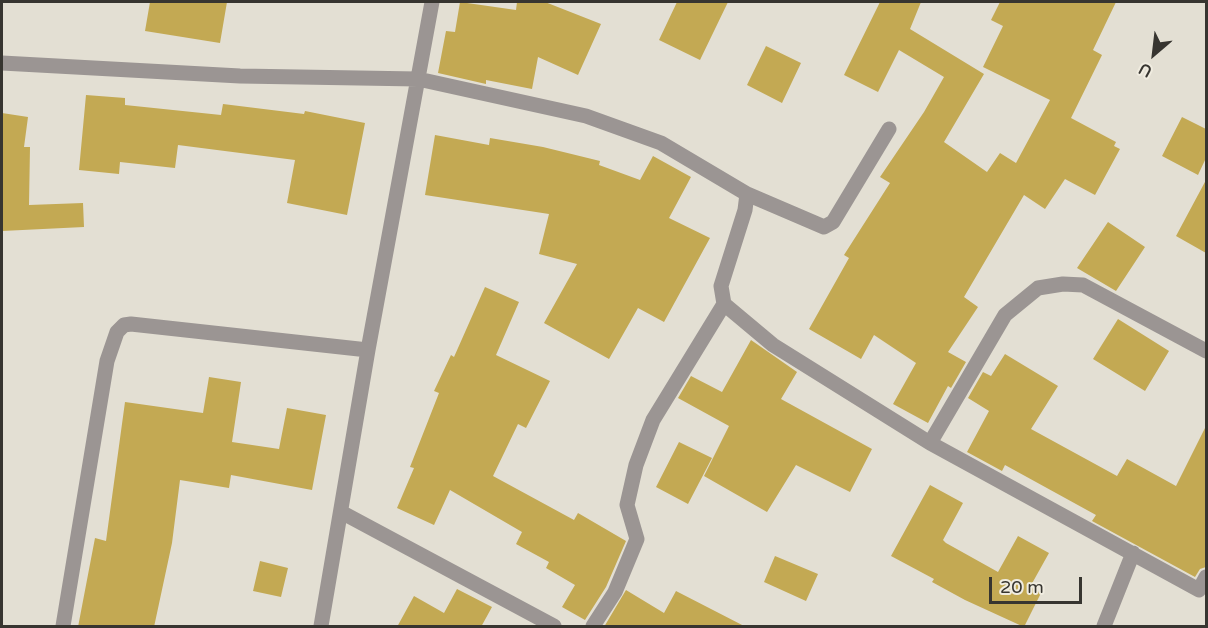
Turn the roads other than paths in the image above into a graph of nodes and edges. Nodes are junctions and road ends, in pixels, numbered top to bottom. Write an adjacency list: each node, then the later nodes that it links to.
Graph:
1 (432, 2): 3 (street)
2 (2, 63): 3 (street)
3 (418, 79): 5 (street); 7 (street)
4 (889, 129): 5 (street)
5 (747, 194): 6 (street)
6 (724, 304): 9 (street); 16 (street)
7 (368, 350): 10 (street); 13 (street)
8 (1206, 351): 9 (street)
9 (930, 443): 11 (street)
10 (341, 512): 14 (street); 15 (street)
11 (1133, 554): 12 (street); 17 (street)
12 (1206, 577)
13 (63, 627)
14 (321, 627)
15 (554, 627)
16 (592, 627)
17 (1104, 627)

